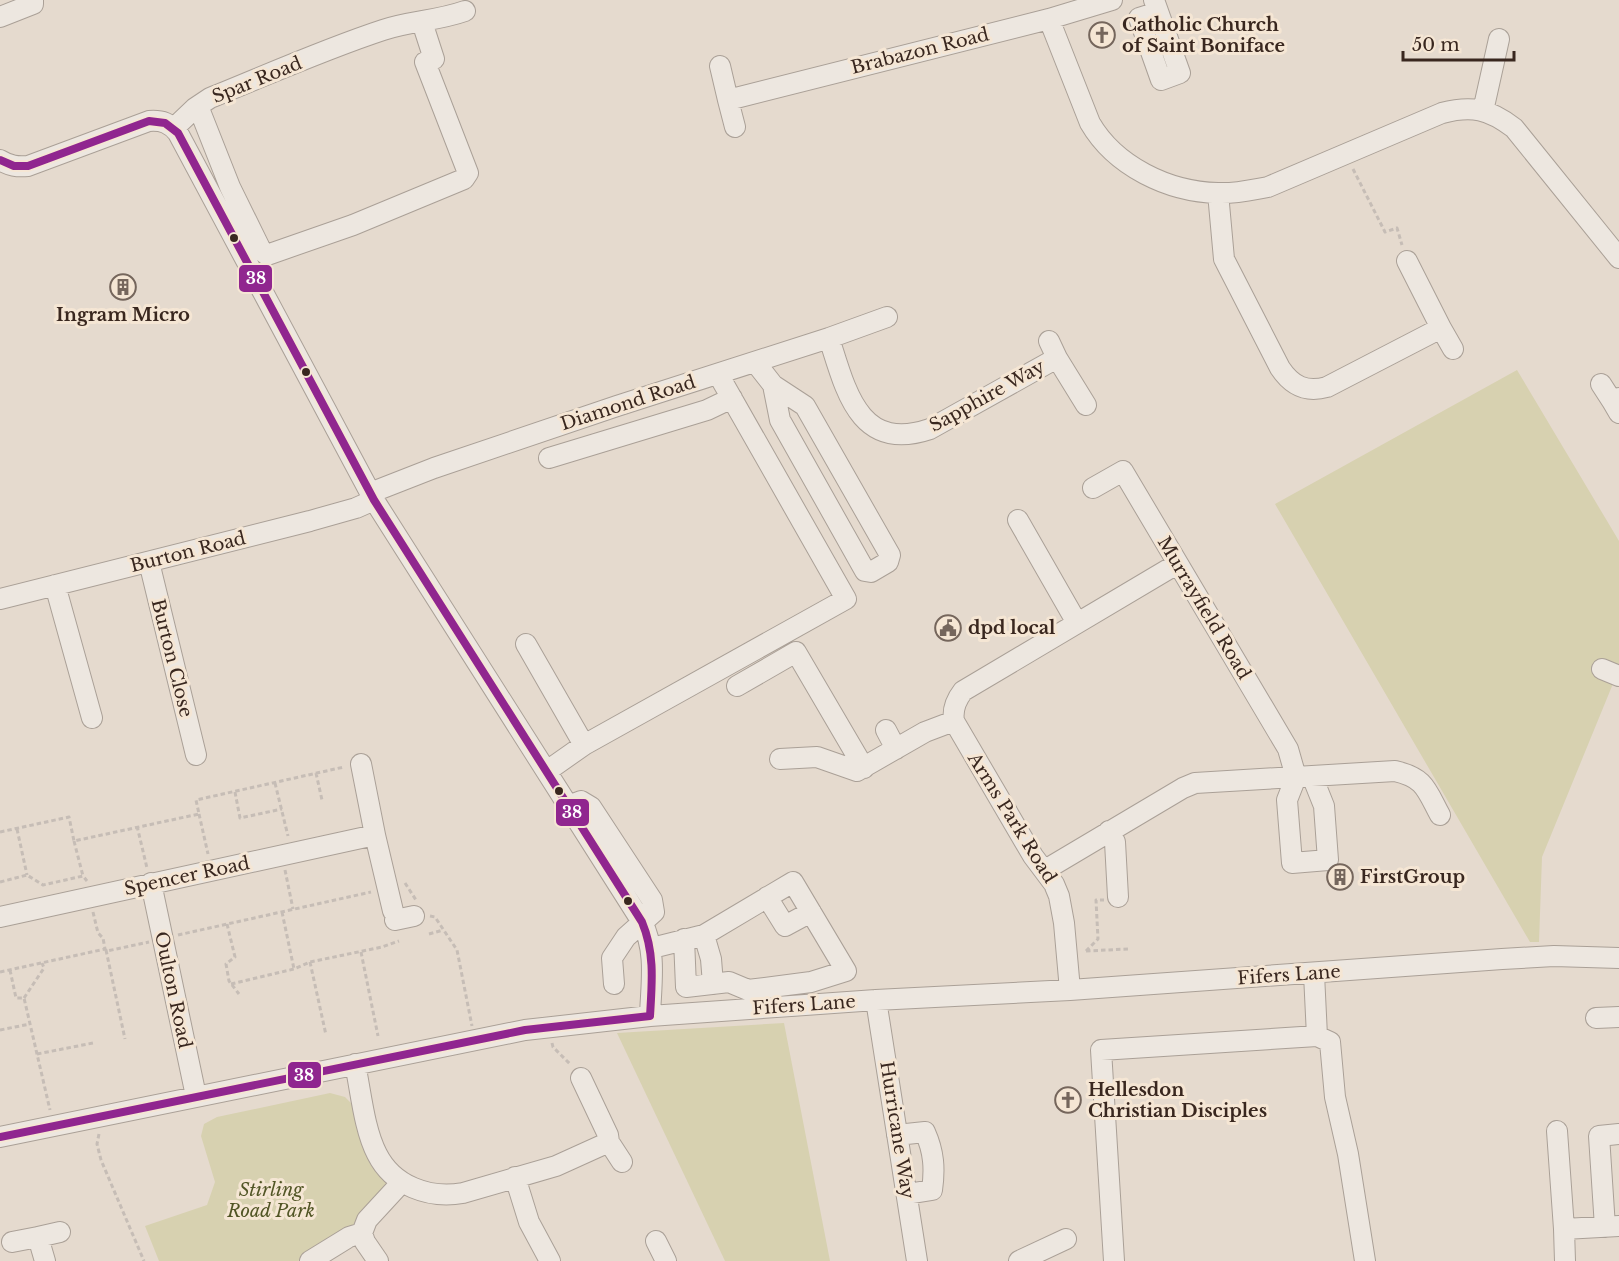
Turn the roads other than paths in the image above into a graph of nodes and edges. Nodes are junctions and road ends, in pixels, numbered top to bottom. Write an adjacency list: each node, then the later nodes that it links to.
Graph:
1 (33, 0): 4 (street)
2 (1112, 0): 5 (street, Brabazon Road)
3 (465, 11): 6 (street, Spar Road)
4 (0, 17)
5 (1049, 19): 9 (street, Brabazon Road); 15 (street)
6 (422, 22): 10 (street, Spar Road); 10 (street)
7 (1499, 39): 11 (street)
8 (720, 66): 9 (street)
9 (728, 99): 13 (street)
10 (198, 106): 12 (street, Spar Road)
11 (1483, 111): 15 (street); 16 (street)
12 (174, 128): 14 (street); 31 (street)
13 (735, 128)
14 (0, 160)
15 (1218, 193): 19 (street)
16 (1619, 258)
17 (1407, 261): 19 (street)
18 (887, 317): 20 (street, Diamond Road)
19 (1441, 328): 21 (street)
20 (829, 338): 22 (street, Diamond Road); 28 (street, Sapphire Way)
21 (1453, 349)
22 (756, 362): 23 (street, Diamond Road); 25 (street)
23 (718, 374): 26 (street); 31 (street, Diamond Road)
24 (1601, 384): 27 (street)
25 (773, 385): 25 (street)
26 (732, 398): 29 (street); 43 (street)
27 (1617, 404)
28 (1086, 405)
29 (549, 459)
30 (1093, 488): 34 (street, Murrayfield Road)
31 (372, 497): 33 (street, Burton Road); 49 (street)
32 (1018, 520): 37 (street)
33 (149, 562): 35 (street, Burton Road); 45 (street, Burton Close)
34 (1177, 564): 37 (street); 50 (street, Murrayfield Road)
35 (55, 585): 36 (street, Burton Road); 40 (street)
36 (0, 599)
37 (1077, 623): 41 (street)
38 (526, 644): 43 (street)
39 (737, 686): 48 (street)
40 (93, 718)
41 (954, 721): 44 (street); 54 (street, Arms Park Road)
42 (886, 730): 44 (street)
43 (584, 745): 49 (street)
44 (897, 749): 48 (street)
45 (196, 755)
46 (780, 759): 48 (street)
47 (361, 764): 53 (street)
48 (860, 770)
49 (547, 771): 61 (street)
50 (1304, 777): 51 (street); 52 (street)
51 (1440, 814)
52 (1109, 831): 54 (street); 57 (street)
53 (375, 835): 55 (street, Spencer Road); 58 (street)
54 (1045, 870): 68 (street, Arms Park Road)
55 (151, 884): 60 (street, Spencer Road); 76 (street, Oulton Road)
56 (767, 897): 59 (street); 59 (street); 62 (street)
57 (1118, 897)
58 (419, 911)
59 (811, 912): 67 (street)
60 (0, 917)
61 (642, 922): 63 (street); 66 (street)
62 (694, 937): 63 (street); 67 (street); 67 (street)
63 (652, 948): 70 (street)
64 (1619, 958): 65 (street, Fifers Lane)
65 (1314, 974): 68 (street, Fifers Lane); 73 (street)
66 (614, 984)
67 (713, 984)
68 (1070, 990): 69 (street, Fifers Lane)
69 (876, 1000): 70 (street, Fifers Lane); 79 (street, Hurricane Way)
70 (650, 1016): 74 (street, Fifers Lane)
71 (1619, 1017): 72 (street)
72 (1596, 1018)
73 (1317, 1036): 101 (street); 102 (street)
74 (356, 1064): 76 (street, Fifers Lane); 84 (street)
75 (581, 1078): 81 (street)
76 (196, 1096): 80 (street, Fifers Lane)
77 (1557, 1131): 87 (street)
78 (1619, 1134): 86 (street)
79 (897, 1135): 85 (street, Hurricane Way); 85 (street)
80 (0, 1137)
81 (609, 1142): 82 (street); 83 (street)
82 (622, 1162)
83 (515, 1177): 84 (street); 97 (street)
84 (402, 1182): 89 (street)
85 (907, 1194): 99 (street, Hurricane Way)
86 (1612, 1226): 87 (street)
87 (1564, 1229): 103 (street)
88 (60, 1232): 90 (street)
89 (362, 1233): 95 (street); 96 (street)
90 (38, 1237): 93 (street); 94 (street)
91 (1066, 1239): 100 (street)
92 (656, 1241): 98 (street)
93 (12, 1242)
94 (45, 1261)
95 (310, 1261)
96 (378, 1261)
97 (550, 1261)
98 (666, 1261)
99 (918, 1261)
100 (1019, 1261)
101 (1114, 1261)
102 (1365, 1261)
103 (1565, 1261)

